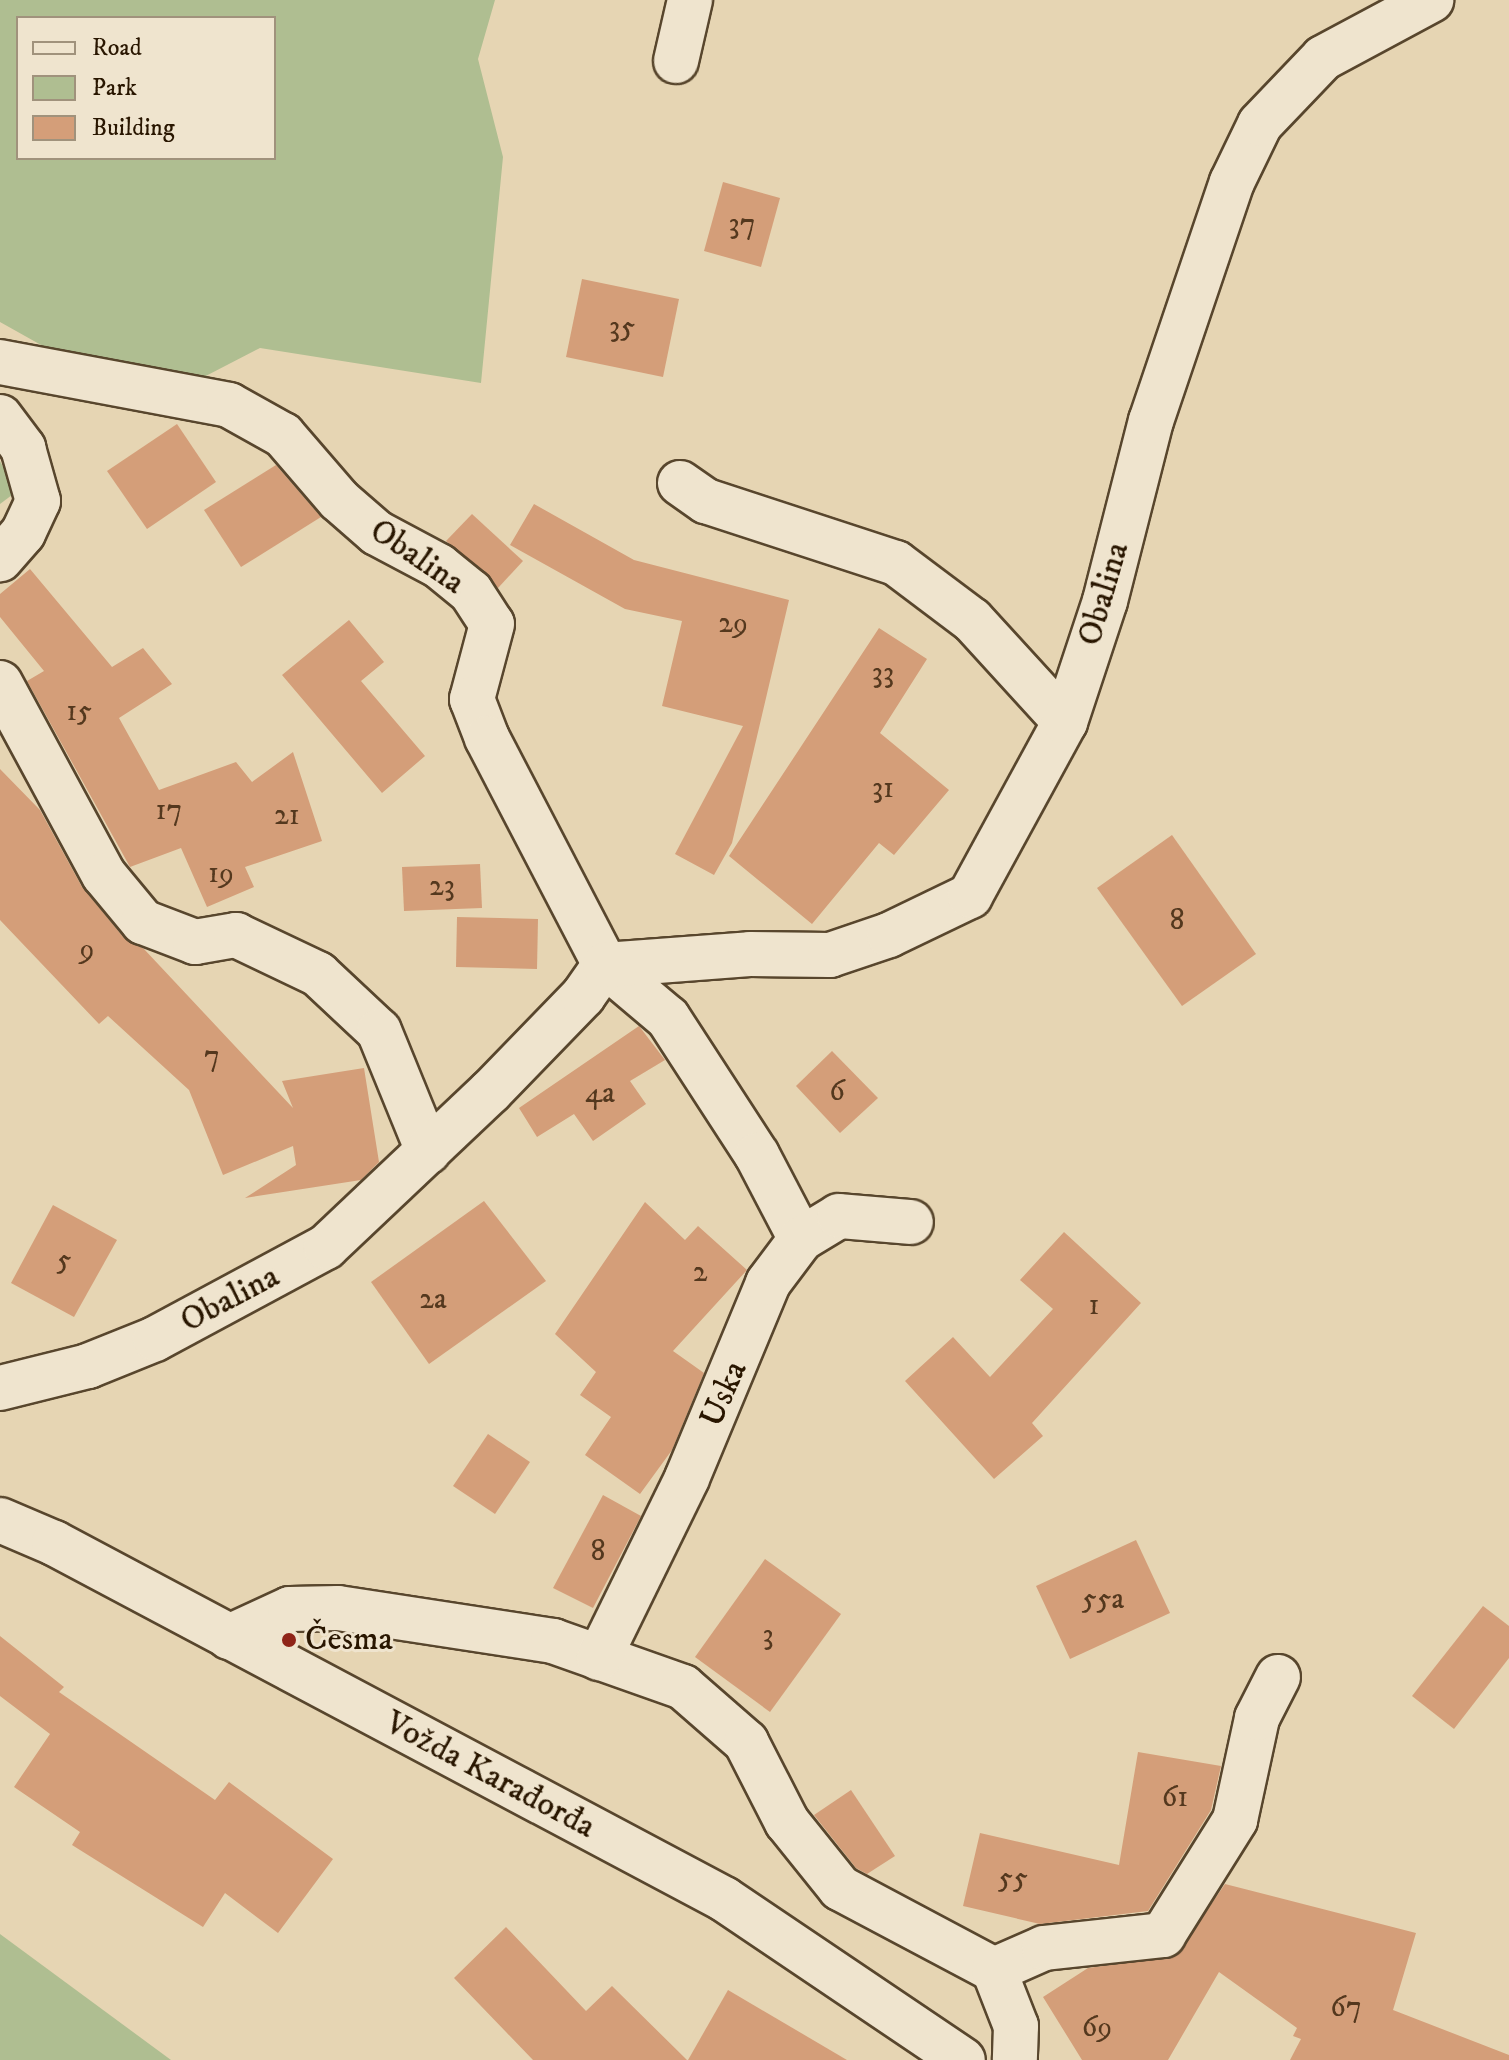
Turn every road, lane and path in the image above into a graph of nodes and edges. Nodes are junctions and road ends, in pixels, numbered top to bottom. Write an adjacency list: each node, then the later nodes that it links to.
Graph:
1 (690, 0): 3 (street)
2 (1431, 0): 9 (street, Obalina)
3 (676, 61)
4 (0, 362): 10 (street, Obalina)
5 (0, 417): 7 (street)
6 (680, 483): 9 (street)
7 (0, 559)
8 (0, 683): 11 (street)
9 (1065, 722): 10 (street, Obalina)
10 (605, 965): 11 (street, Obalina); 13 (street)
11 (428, 1151): 14 (street, Obalina)
12 (911, 1222): 13 (street, Uska)
13 (801, 1239): 17 (street, Uska)
14 (0, 1388)
15 (0, 1520): 16 (street, Vožda Karađorđa)
16 (229, 1637): 17 (street); 20 (street, Vožda Karađorđa)
17 (599, 1658): 19 (street)
18 (1278, 1677): 19 (street)
19 (994, 1970): 21 (street)
20 (963, 2060)
21 (1015, 2060)

